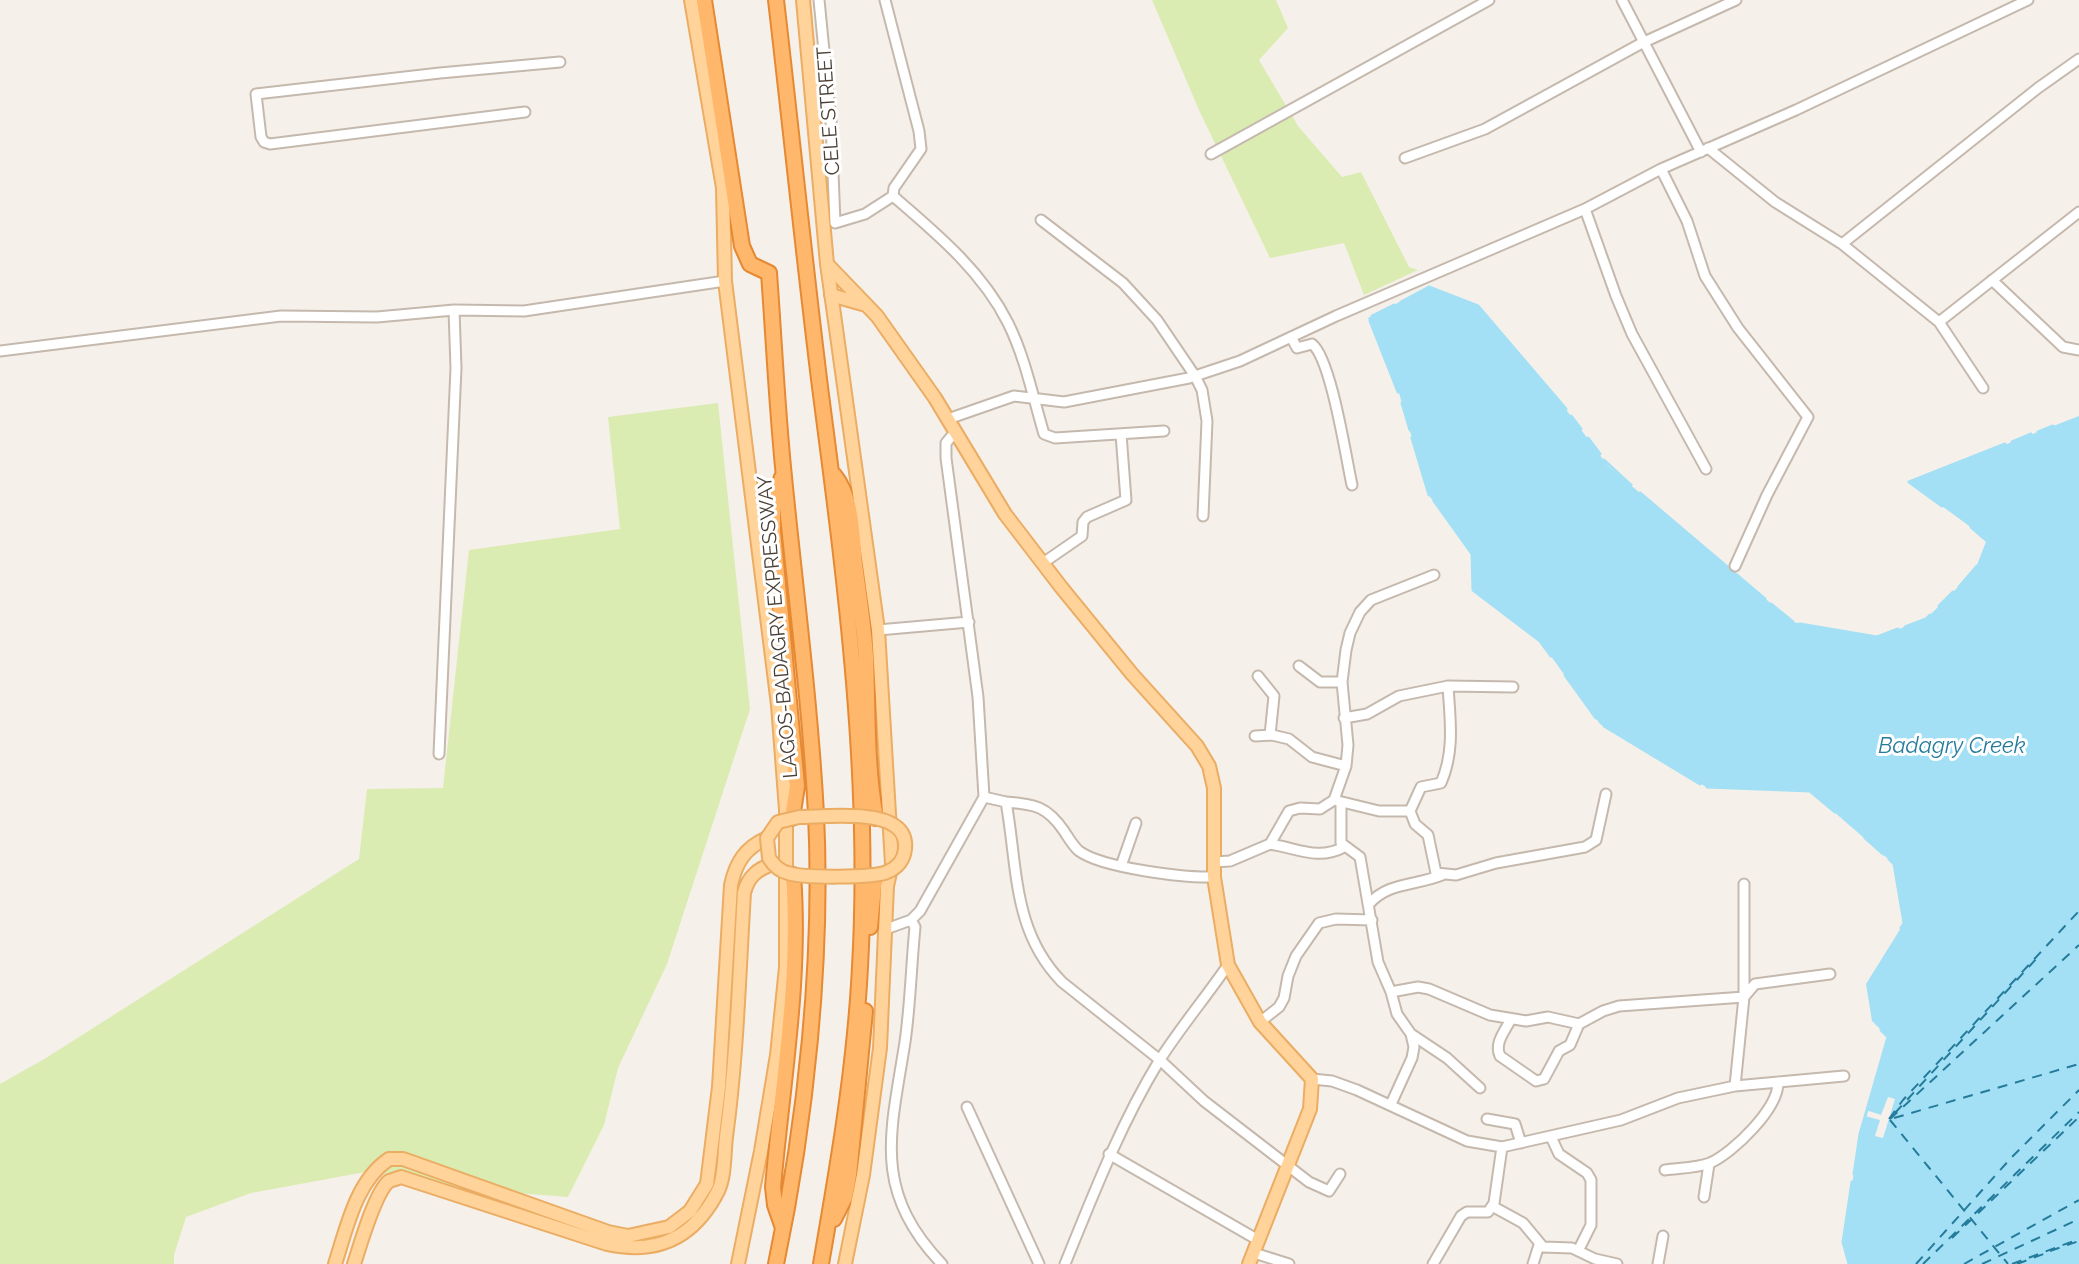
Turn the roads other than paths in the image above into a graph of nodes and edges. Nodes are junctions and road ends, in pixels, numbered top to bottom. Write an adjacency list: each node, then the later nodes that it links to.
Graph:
1 (691, 0): 30 (main road, LAGOS-BADAGRY EXPRESSWAY)
2 (704, 0): 47 (highway, LAGOS-BADAGRY EXPRESSWAY)
3 (776, 0): 46 (highway)
4 (803, 0): 12 (main road)
5 (819, 0): 11 (street, CELE STREET)
6 (885, 0): 23 (street)
7 (1489, 0): 20 (street)
8 (1622, 0): 13 (street)
9 (1736, 0): 13 (street)
10 (2028, 0): 19 (street)
11 (823, 25): 12 (street); 14 (street, CELE STREET)
12 (806, 26): 15 (main road)
13 (1642, 43): 19 (street); 21 (street)
14 (826, 58): 15 (street); 23 (street, CELE STREET)
15 (809, 59): 28 (main road)
16 (2079, 59): 27 (street)
17 (560, 62): 18 (street)
18 (525, 112)
19 (1705, 150): 22 (street); 27 (street)
20 (1211, 154)
21 (1405, 158)
22 (1661, 169): 24 (street); 51 (street)
23 (893, 196): 40 (street)
24 (1585, 209): 35 (street); 45 (street)
25 (2079, 212): 29 (street)
26 (1041, 220): 38 (street)
27 (1842, 244): 34 (street)
28 (827, 264): 31 (main road); 32 (main road)
29 (1992, 280): 34 (street); 36 (street)
30 (725, 281): 33 (street); 124 (main road, LAGOS-BADAGRY EXPRESSWAY)
31 (831, 295): 32 (main road); 54 (main road)
32 (869, 306): 41 (main road)
33 (454, 310): 37 (street); 63 (street)
34 (1939, 322): 39 (street)
35 (1291, 337): 38 (street); 48 (street)
36 (2079, 350)
37 (0, 351)
38 (1195, 376): 40 (street); 49 (street)
39 (1983, 388)
40 (1034, 400): 41 (street); 44 (street)
41 (948, 419): 42 (main road)
42 (956, 431): 50 (main road); 53 (street)
43 (1164, 431): 44 (street)
44 (1121, 434): 50 (street)
45 (1706, 469)
46 (831, 472): 71 (highway); 117 (highway)
47 (783, 473): 70 (highway); 116 (highway, LAGOS-BADAGRY EXPRESSWAY)
48 (1352, 485)
49 (1203, 516)
50 (1043, 563): 76 (main road)
51 (1735, 566)
52 (1434, 575): 57 (street)
53 (969, 622): 54 (street); 66 (street)
54 (878, 630): 87 (main road)
55 (1299, 666): 57 (street)
56 (1258, 676): 61 (street)
57 (1342, 682): 60 (street)
58 (1448, 686): 59 (street); 60 (street); 69 (street)
59 (1513, 687)
60 (1344, 718): 64 (street)
61 (1270, 735): 62 (street); 64 (street)
62 (1255, 736)
63 (439, 754)
64 (1346, 766): 68 (street)
65 (1606, 794): 80 (street)
66 (984, 797): 67 (street); 85 (street)
67 (1006, 802): 78 (street); 97 (street)
68 (1338, 802): 69 (street); 74 (street); 75 (street)
69 (1410, 811): 80 (street)
70 (792, 818): 71 (main road, bridge); 73 (main road, bridge)
71 (876, 818): 81 (main road, bridge)
72 (1136, 823): 78 (street)
73 (767, 838): 77 (main road, bridge); 96 (main road)
74 (1270, 844): 75 (street); 76 (street)
75 (1344, 847): 84 (street)
76 (1213, 862): 82 (main road)
77 (773, 864): 79 (main road, bridge); 96 (main road)
78 (1121, 866): 82 (street)
79 (793, 875): 81 (main road, bridge); 116 (highway)
80 (1442, 875): 84 (street)
81 (875, 876): 117 (highway)
82 (1214, 877): 88 (main road)
83 (1744, 884): 91 (street)
84 (1369, 904): 86 (street)
85 (911, 920): 87 (street); 128 (street)
86 (1372, 920): 90 (street); 93 (street)
87 (886, 929): 127 (main road)
88 (1228, 965): 93 (main road); 97 (street)
89 (1830, 974): 91 (street)
90 (1391, 992): 92 (street); 95 (street)
91 (1744, 997): 94 (street); 101 (street)
92 (1511, 1019): 94 (street); 94 (street)
93 (1260, 1022): 99 (main road)
94 (1579, 1024)
95 (1411, 1034): 102 (street); 103 (street)
96 (729, 1035): 122 (main road); 123 (main road)
97 (1160, 1060): 109 (street); 111 (street)
98 (1844, 1076): 100 (street)
99 (1312, 1079): 103 (street); 111 (main road)
100 (1778, 1082): 101 (street); 110 (street)
101 (1735, 1086): 106 (street)
102 (1480, 1088)
103 (1391, 1104): 108 (street)
104 (967, 1107): 129 (street)
105 (1487, 1119): 107 (street)
106 (1551, 1137): 107 (street); 120 (street)
107 (1521, 1143): 108 (street)
108 (1502, 1147): 115 (street)
109 (1109, 1154): 121 (street); 130 (street)
110 (1709, 1164): 112 (street); 114 (street)
111 (1288, 1167): 113 (street); 121 (main road)
112 (1665, 1170)
113 (1340, 1174)
114 (1704, 1197)
115 (1492, 1206): 119 (street); 132 (street)
116 (784, 1229): 125 (highway, LAGOS-BADAGRY EXPRESSWAY)
117 (827, 1231): 126 (highway)
118 (1663, 1236): 135 (street)
119 (1539, 1245): 120 (street); 133 (street)
120 (1578, 1251): 134 (street)
121 (1254, 1252): 131 (street)
122 (335, 1264)
123 (354, 1264)
124 (738, 1264)
125 (776, 1264)
126 (821, 1264)
127 (845, 1264)
128 (942, 1264)
129 (1039, 1264)
130 (1065, 1264)
131 (1289, 1264)
132 (1433, 1264)
133 (1533, 1264)
134 (1617, 1264)
135 (1658, 1264)

